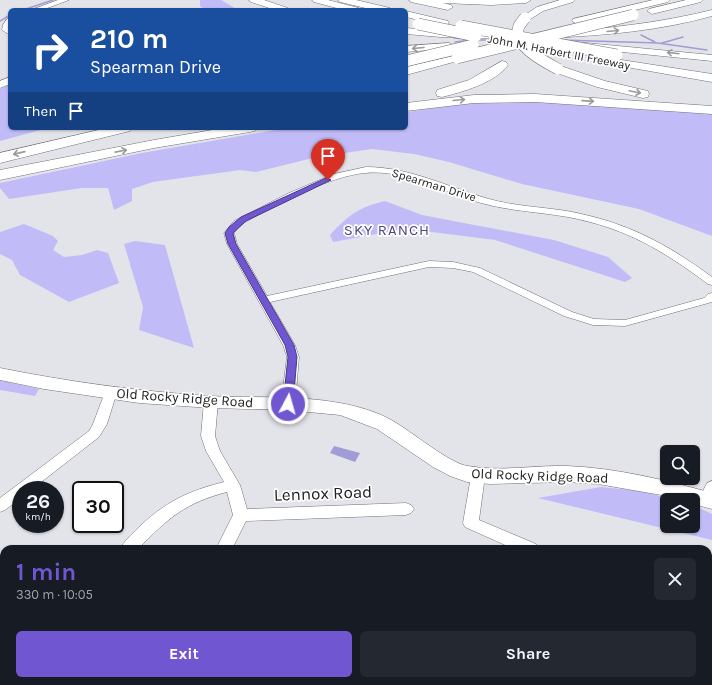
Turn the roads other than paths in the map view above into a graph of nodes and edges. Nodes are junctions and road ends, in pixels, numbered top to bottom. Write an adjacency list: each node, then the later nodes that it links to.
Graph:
1 (65, 0): 12 (street)
2 (244, 0): 13 (highway)
3 (254, 0): 14 (highway)
4 (317, 0): 15 (highway)
5 (343, 0): 16 (highway)
6 (414, 0): 17 (highway)
7 (434, 0): 8 (highway)
8 (526, 0)
9 (570, 0): 30 (highway, one-way to 30, bridge)
10 (666, 0): 25 (highway, bridge)
11 (698, 0): 26 (highway, bridge)
12 (42, 8)
13 (262, 8)
14 (279, 8)
15 (349, 8)
16 (377, 8)
17 (465, 12)
18 (712, 13): 22 (highway, one-way to 18)
19 (408, 14): 27 (highway, John M. Harbert III Freeway, bridge)
20 (483, 19): 29 (highway, bridge)
21 (408, 22): 28 (highway, John M. Harbert III Freeway, bridge)
22 (408, 31)
23 (408, 49): 24 (highway, one-way to 23)
24 (712, 58)
25 (408, 61)
26 (408, 70)
27 (712, 71)
28 (712, 78)
29 (408, 101)
30 (712, 105)
31 (408, 107): 32 (highway, one-way to 32)
32 (712, 110)
33 (61, 130): 37 (highway)
34 (118, 130): 38 (highway, one-way to 38)
35 (159, 130): 39 (highway)
36 (238, 130): 40 (highway, one-way to 36)
37 (0, 147)
38 (0, 158)
39 (0, 169)
40 (0, 175)
41 (712, 282): 43 (street, Spearman Drive)
42 (712, 296): 43 (street)
43 (263, 300): 47 (street, Spearman Drive)
44 (0, 374): 45 (street, Old Rocky Ridge Road)
45 (111, 392): 46 (street, Old Rocky Ridge Road); 49 (street)
46 (212, 402): 47 (street, Old Rocky Ridge Road); 50 (street)
47 (288, 404): 48 (street, Old Rocky Ridge Road)
48 (478, 476): 51 (street, Old Rocky Ridge Road); 58 (street)
49 (33, 481)
50 (233, 485): 55 (street); 56 (street)
51 (710, 496)
52 (12, 497): 53 (street)
53 (0, 506)
54 (406, 509): 55 (street, Lennox Road)
55 (241, 515): 57 (street)
56 (132, 545)
57 (226, 545)
58 (521, 545)

